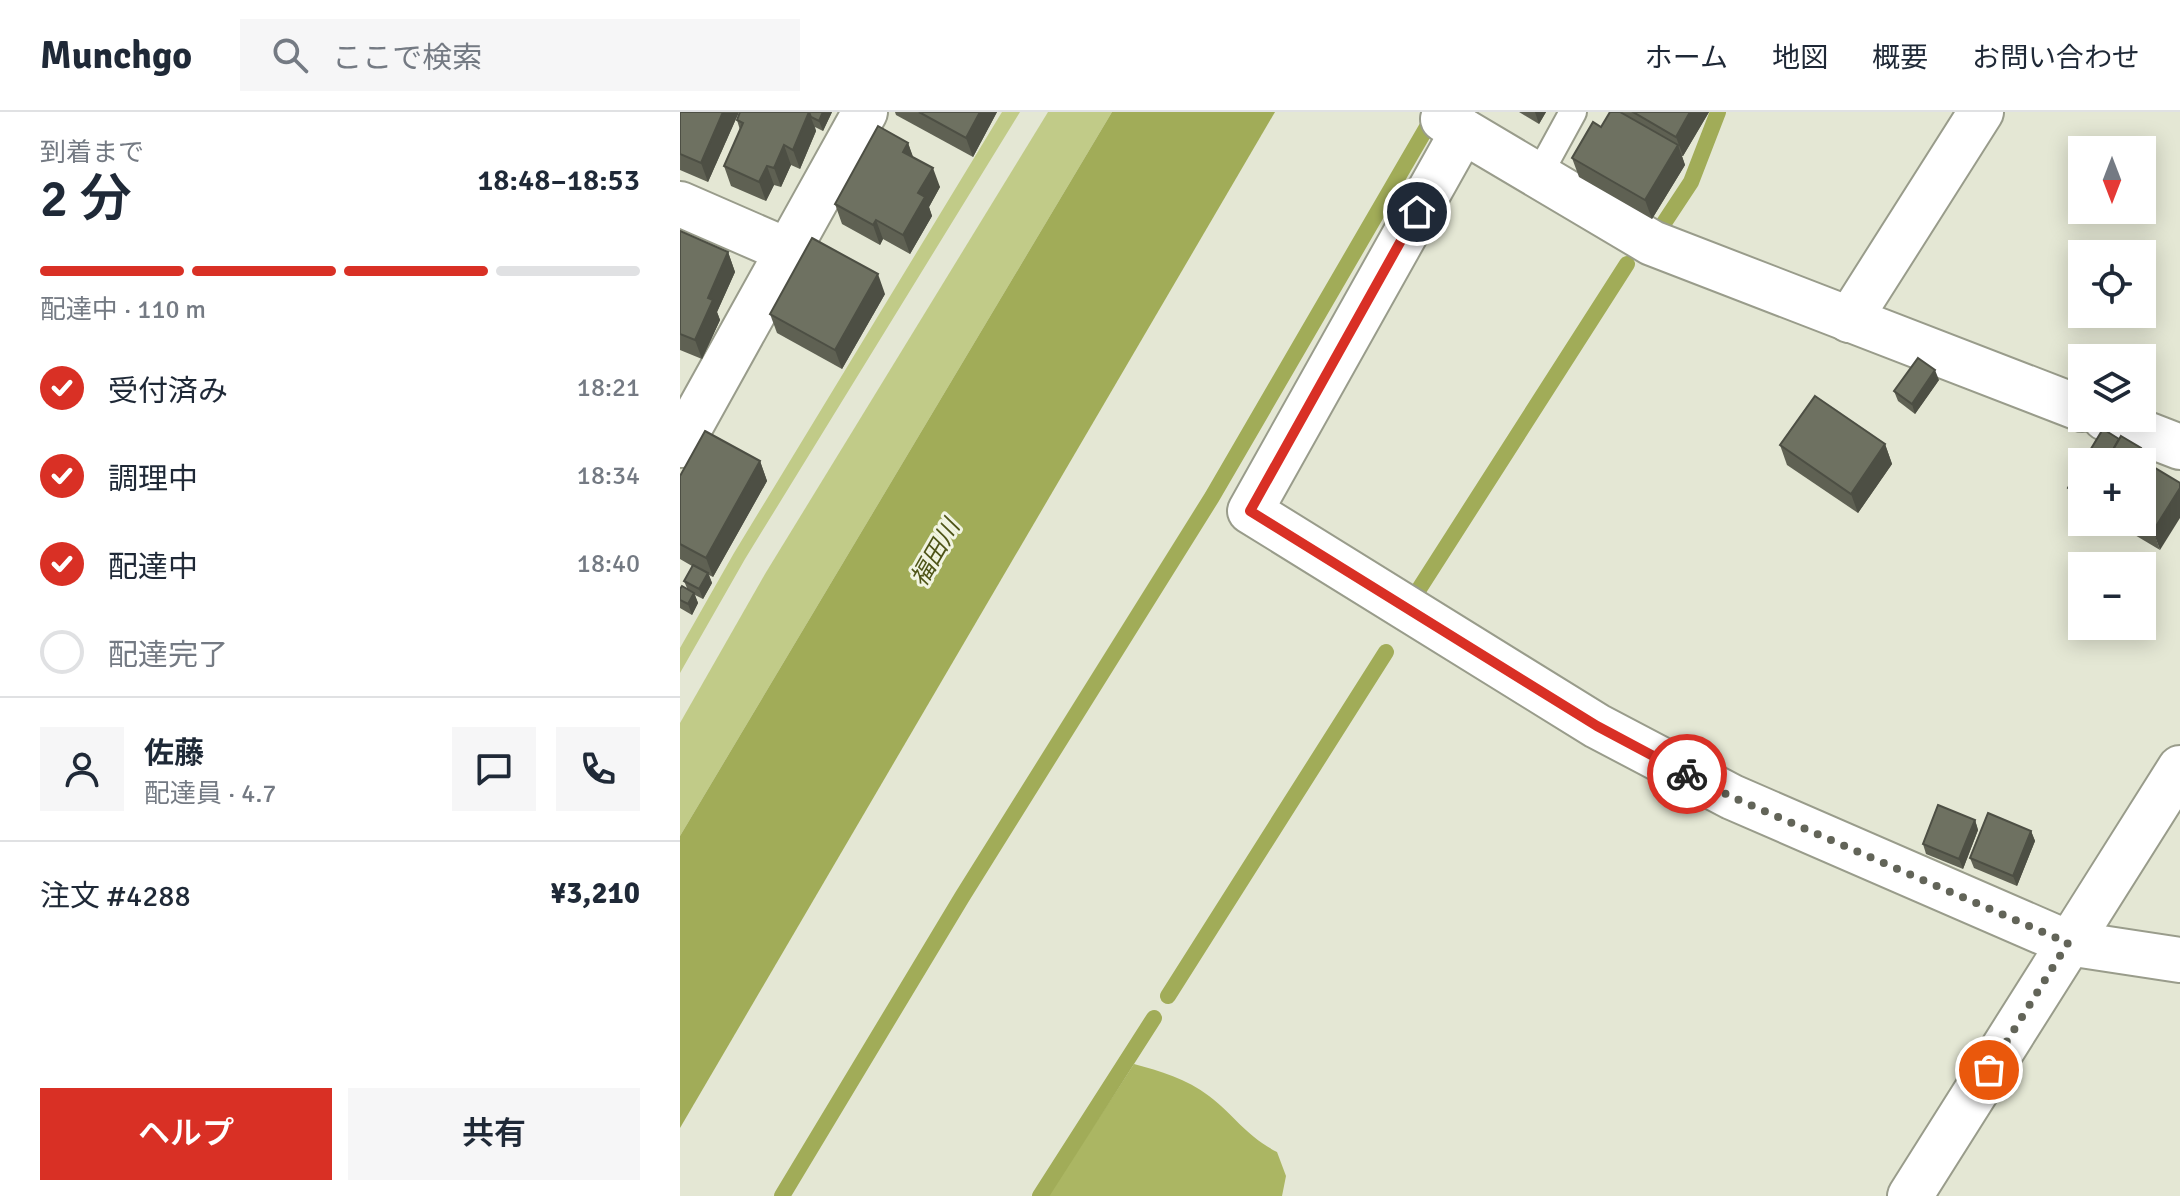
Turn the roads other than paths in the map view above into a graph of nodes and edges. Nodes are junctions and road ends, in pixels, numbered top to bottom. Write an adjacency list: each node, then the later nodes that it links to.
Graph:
1 (865, 112): 6 (street)
2 (1573, 112): 4 (lane)
3 (1981, 112): 7 (street)
4 (1538, 176): 7 (street); 13 (street)
5 (680, 204): 6 (street)
6 (788, 251): 10 (street)
7 (1849, 320): 8 (street)
8 (2068, 404)
9 (2141, 432): 11 (street)
10 (680, 445)
11 (2180, 447)
12 (2180, 768): 13 (street)
13 (2068, 943): 14 (street); 15 (street)
14 (2180, 960)
15 (1910, 1196)

